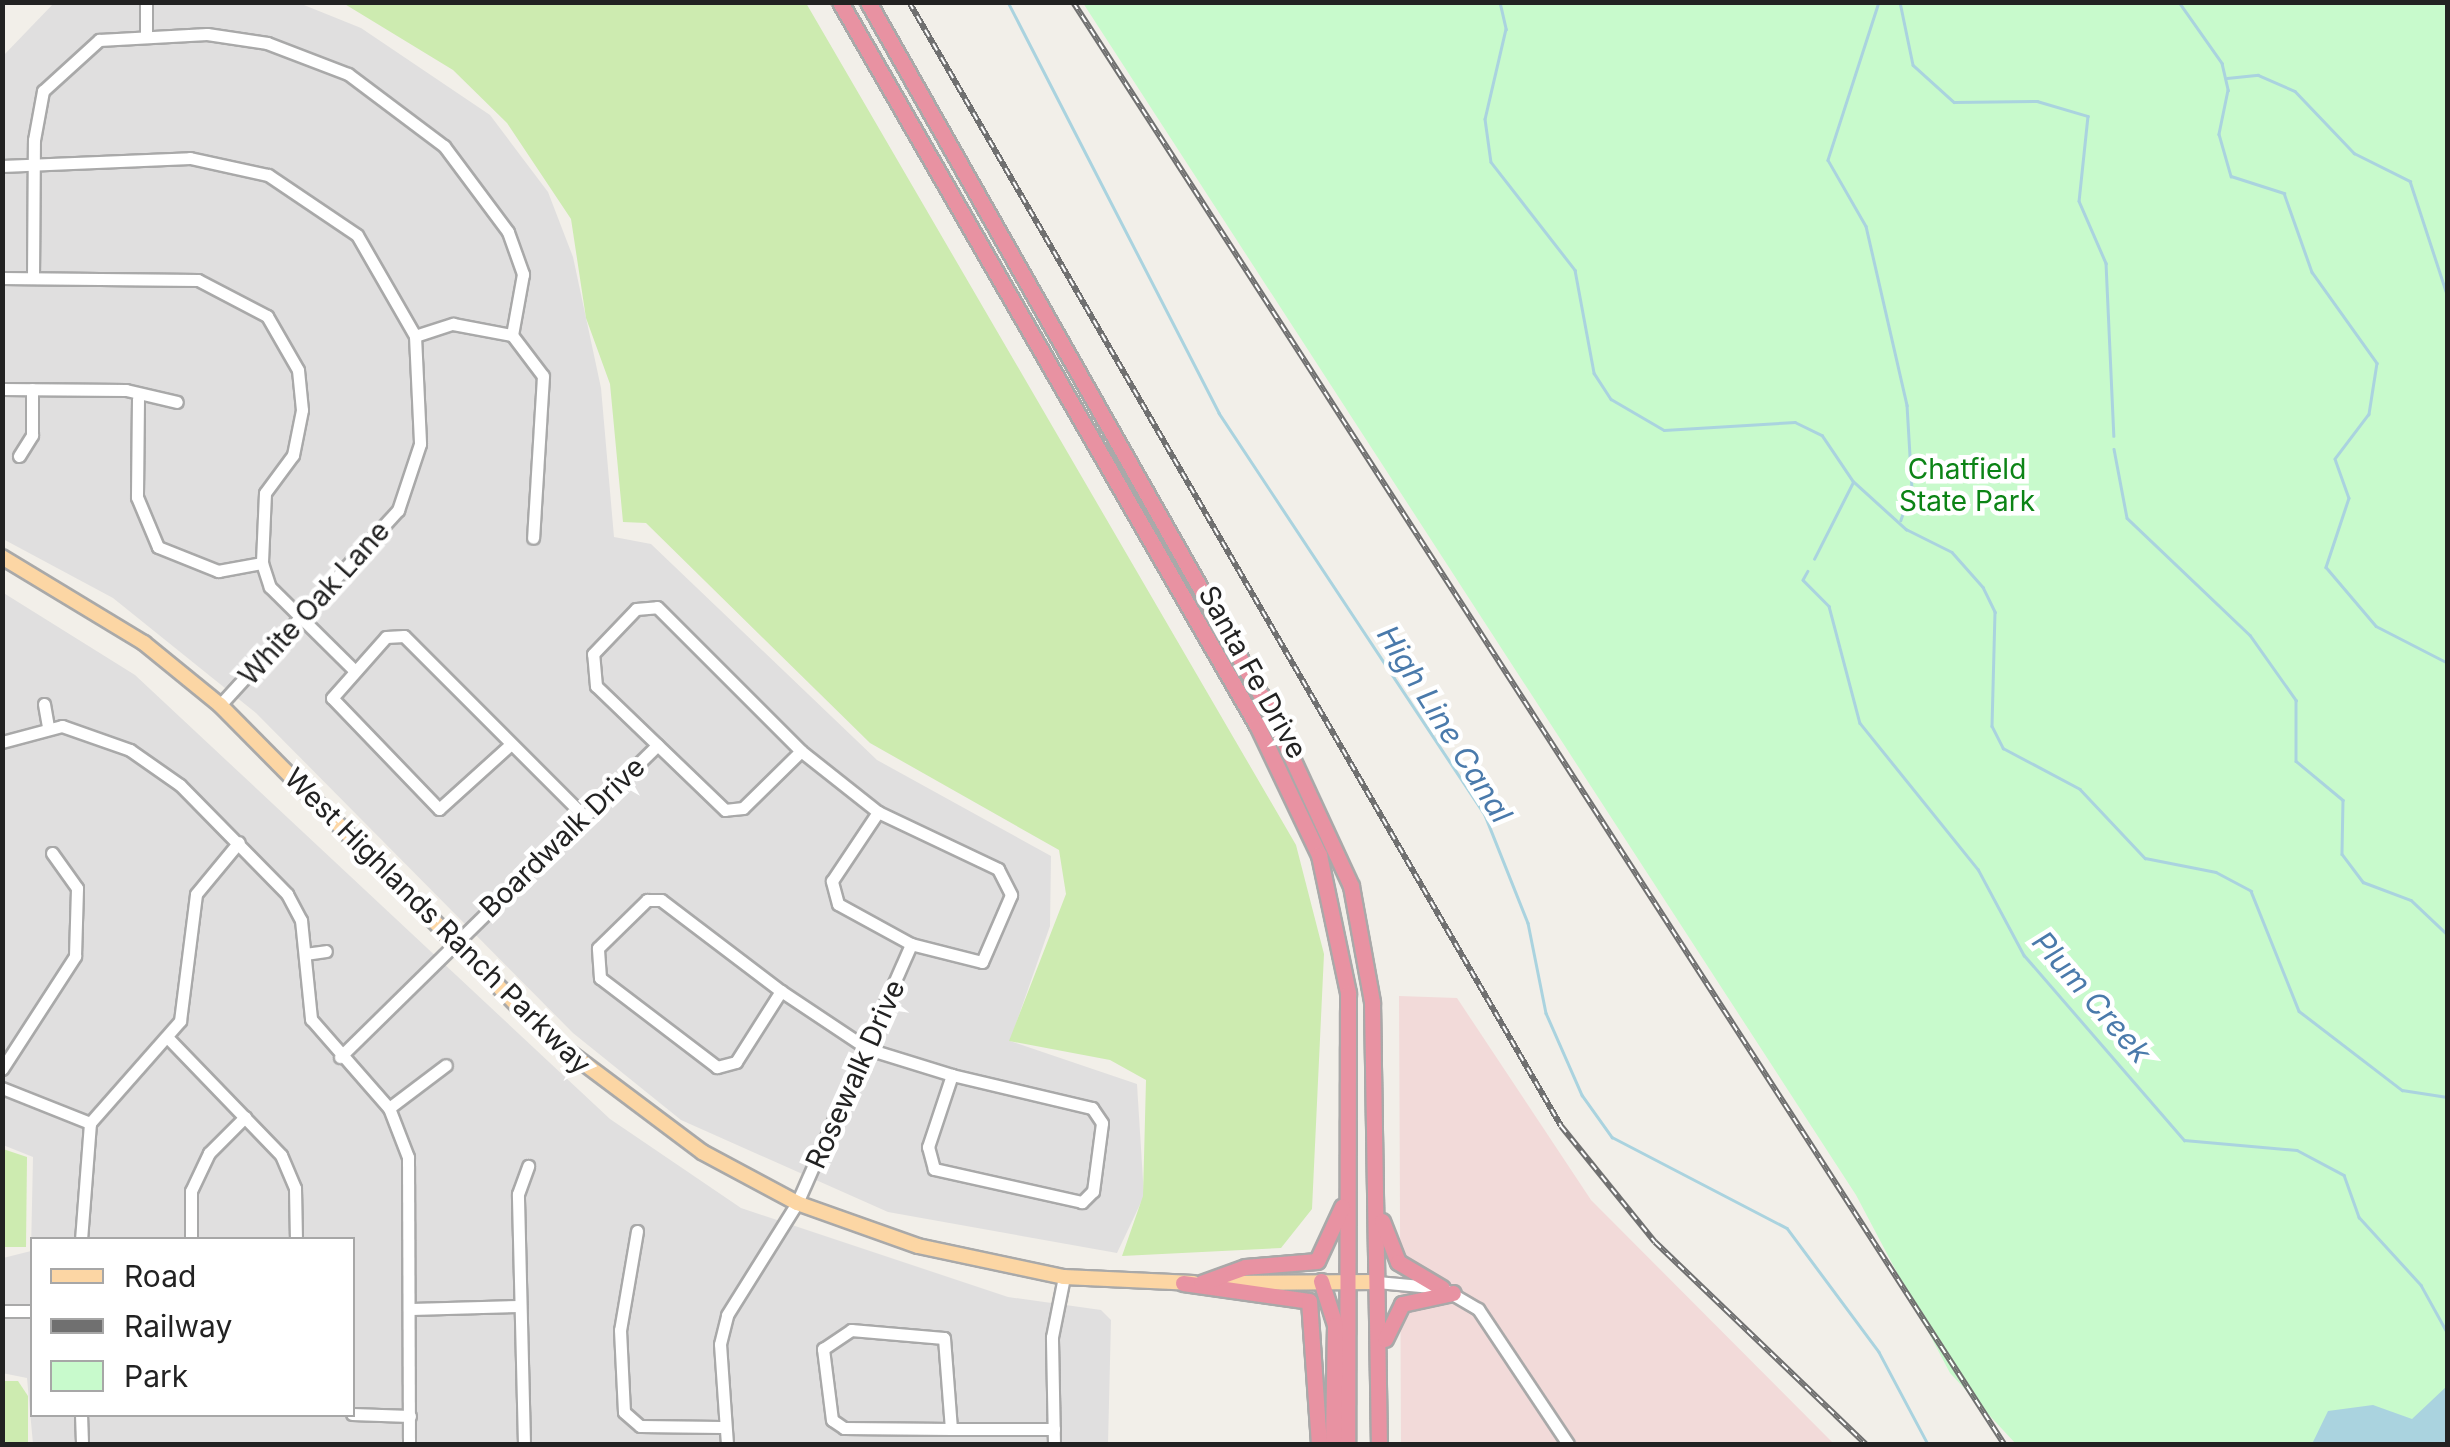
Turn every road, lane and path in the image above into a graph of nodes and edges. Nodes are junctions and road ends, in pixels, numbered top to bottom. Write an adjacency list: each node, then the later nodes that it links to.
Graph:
1 (146, 2): 4 (street)
2 (840, 2): 49 (highway, Santa Fe Drive)
3 (868, 2): 48 (highway, Santa Fe Drive)
4 (146, 32): 6 (street); 9 (street)
5 (2, 166): 6 (street, White Oak Lane)
6 (34, 166): 8 (street); 10 (street, White Oak Lane)
7 (2, 278): 8 (street)
8 (33, 278): 18 (street)
9 (512, 335): 10 (street); 16 (street)
10 (415, 336): 19 (street, White Oak Lane)
11 (2, 389): 12 (street)
12 (32, 389): 13 (street); 15 (street)
13 (138, 399): 14 (street); 18 (street)
14 (177, 402)
15 (19, 456)
16 (533, 538)
17 (2, 557): 22 (main road, West Highlands Ranch Parkway)
18 (262, 562): 19 (street)
19 (302, 620): 20 (street); 22 (street, White Oak Lane)
20 (353, 669): 25 (street); 25 (street)
21 (44, 704): 23 (street)
22 (220, 705): 32 (main road, West Highlands Ranch Parkway)
23 (48, 727): 24 (street); 30 (street)
24 (2, 742)
25 (512, 744): 29 (street)
26 (658, 745): 27 (street); 27 (street); 29 (street, Boardwalk Drive)
27 (801, 750): 28 (street)
28 (878, 812): 33 (street); 33 (street)
29 (584, 816): 32 (street, Boardwalk Drive)
30 (239, 842): 35 (street); 37 (street)
31 (52, 853): 41 (street)
32 (456, 939): 39 (street, Boardwalk Drive); 50 (main road, West Highlands Ranch Parkway)
33 (911, 944): 38 (street, Rosewalk Drive)
34 (326, 951): 35 (street)
35 (304, 954): 39 (street)
36 (781, 991): 36 (street); 38 (street)
37 (170, 1039): 45 (street); 46 (street)
38 (868, 1049): 42 (street); 50 (street, Rosewalk Drive)
39 (340, 1057): 44 (street)
40 (446, 1065): 44 (street)
41 (2, 1069)
42 (952, 1075): 42 (street)
43 (2, 1088): 46 (street)
44 (390, 1108): 63 (street)
45 (246, 1116): 53 (street); 54 (street)
46 (90, 1123): 52 (street)
47 (528, 1166): 62 (street)
48 (1375, 1183): 60 (highway, Santa Fe Drive); 61 (highway)
49 (1348, 1189): 57 (highway, Santa Fe Drive); 59 (highway)
50 (797, 1203): 55 (main road, West Highlands Ranch Parkway); 70 (street, Rosewalk Drive)
51 (637, 1231): 70 (street)
52 (82, 1237)
53 (191, 1237)
54 (296, 1237)
55 (1064, 1277): 58 (main road, West Highlands Ranch Parkway); 72 (street)
56 (1321, 1281): 57 (main road, West Highlands Ranch Parkway); 59 (main road, West Highlands Ranch Parkway); 79 (highway)
57 (1347, 1281): 60 (main road, West Highlands Ranch Parkway); 80 (highway, Santa Fe Drive)
58 (1183, 1282): 59 (main road, West Highlands Ranch Parkway); 78 (highway)
59 (1201, 1282)
60 (1377, 1282): 61 (street); 66 (highway, Santa Fe Drive)
61 (1447, 1290): 66 (highway); 82 (street)
62 (519, 1306): 63 (street); 75 (street)
63 (411, 1309): 68 (street)
64 (2, 1311): 65 (street)
65 (30, 1311)
66 (1378, 1368): 81 (highway, Santa Fe Drive)
67 (355, 1414): 68 (street)
68 (410, 1416): 74 (street)
69 (81, 1417): 73 (street)
70 (721, 1427): 76 (street)
71 (951, 1429): 71 (street); 72 (street)
72 (1054, 1429): 77 (street)
73 (82, 1444)
74 (408, 1444)
75 (524, 1444)
76 (728, 1444)
77 (1054, 1444)
78 (1319, 1444)
79 (1334, 1444)
80 (1346, 1444)
81 (1379, 1444)
82 (1568, 1444)

